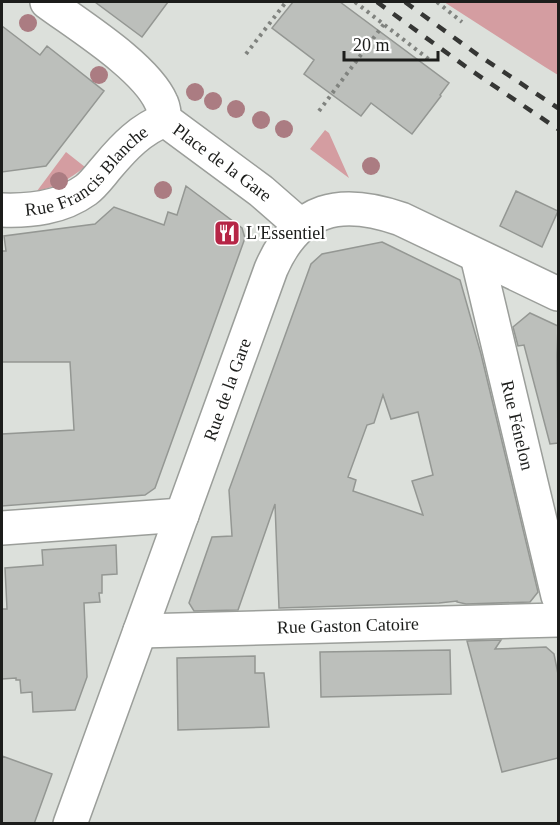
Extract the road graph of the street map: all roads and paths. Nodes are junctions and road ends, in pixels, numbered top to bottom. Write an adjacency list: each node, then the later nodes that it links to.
1 (47, 2): 9 (street, Place de la Gare)
2 (286, 2): 7 (path)
3 (355, 2): 6 (path)
4 (437, 2): 5 (path)
5 (462, 22)
6 (384, 24): 8 (path); 10 (path)
7 (246, 54)
8 (431, 61)
9 (160, 106): 11 (street, Rue Francis Blanche); 12 (street, Place de la Gare)
10 (319, 111)
11 (2, 210)
12 (300, 225): 13 (street, Rue de la Gare); 15 (street, Rue de la Gare)
13 (477, 256): 14 (street, Rue de la Gare); 17 (street, Rue Fénelon)
14 (558, 294)
15 (182, 516): 16 (street); 19 (street, Rue de la Gare)
16 (2, 528)
17 (558, 596)
18 (558, 620): 19 (street, Rue Gaston Catoire)
19 (140, 631): 20 (street, Rue de la Gare)
20 (70, 824)

